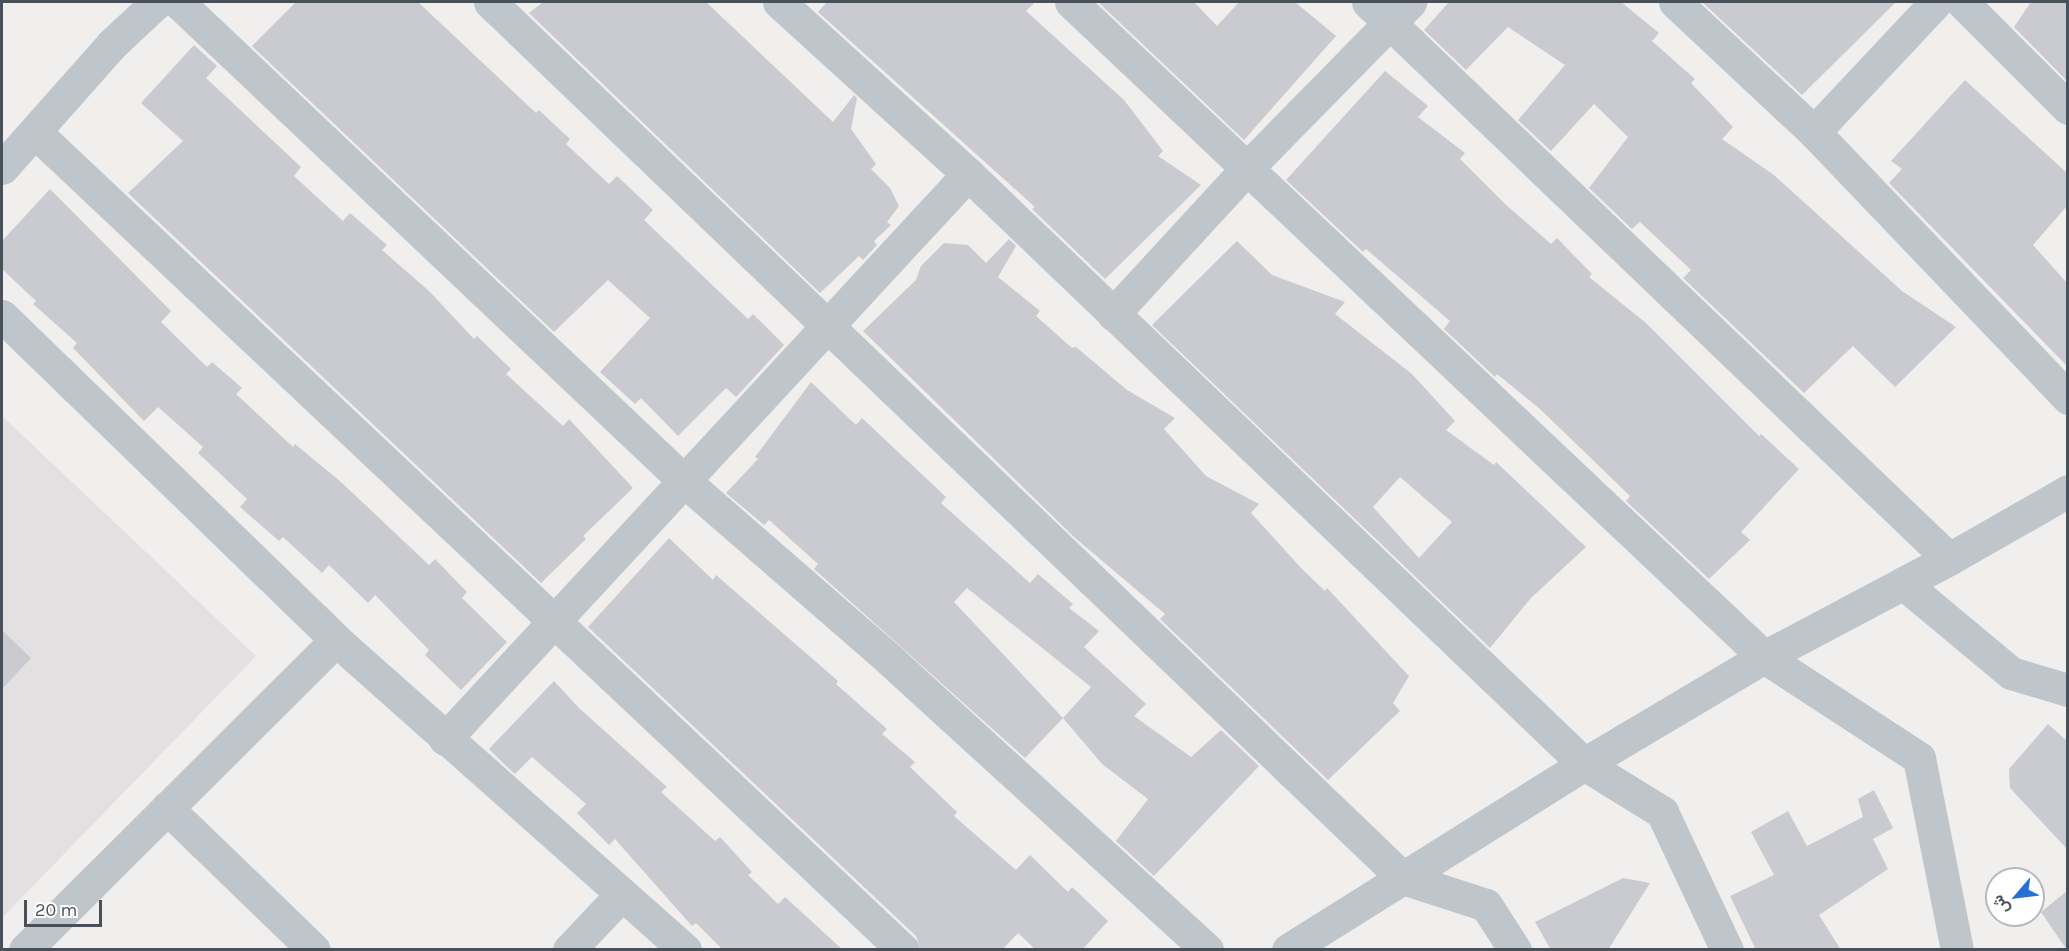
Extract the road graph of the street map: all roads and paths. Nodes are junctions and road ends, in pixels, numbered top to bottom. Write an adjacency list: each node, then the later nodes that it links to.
1 (157, 2): 11 (street)
2 (177, 2): 20 (street)
3 (490, 2): 18 (street)
4 (779, 2): 15 (street)
5 (1071, 2): 13 (street)
6 (1675, 2): 12 (street)
7 (1936, 2): 12 (street)
8 (1962, 2): 10 (street)
9 (1390, 9): 13 (street); 22 (street)
10 (2067, 108)
11 (35, 132): 14 (street); 24 (street)
12 (1814, 132): 19 (street)
13 (1249, 166): 16 (street); 26 (street)
14 (2, 168)
15 (968, 174): 16 (street); 18 (street)
16 (1113, 314): 29 (street)
17 (2, 316): 25 (street)
18 (826, 324): 20 (street); 31 (street)
19 (2067, 398)
20 (682, 479): 24 (street); 38 (street)
21 (2067, 490): 22 (street)
22 (1949, 559): 23 (street)
23 (1903, 583): 26 (street); 27 (street)
24 (555, 619): 28 (street); 37 (street)
25 (336, 640): 28 (street); 30 (street)
26 (1764, 657): 29 (street); 42 (street)
27 (2067, 690)
28 (445, 738): 32 (street)
29 (1584, 764): 31 (street); 41 (street)
30 (167, 808): 33 (street); 34 (street)
31 (1403, 878): 39 (street); 40 (street)
32 (622, 894): 35 (street); 36 (street)
33 (301, 945)
34 (25, 950)
35 (569, 950)
36 (685, 950)
37 (903, 950)
38 (1207, 950)
39 (1288, 950)
40 (1515, 950)
41 (1727, 950)
42 (1957, 950)

